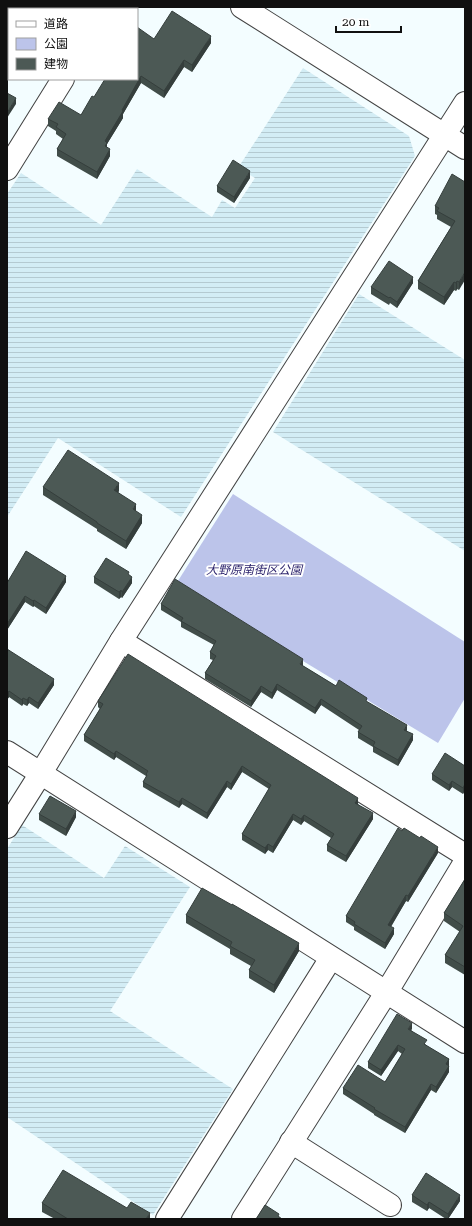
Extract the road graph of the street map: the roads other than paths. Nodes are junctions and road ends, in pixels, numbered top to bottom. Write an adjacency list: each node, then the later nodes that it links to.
1 (242, 7): 4 (street)
2 (63, 80): 6 (street)
3 (465, 103): 4 (street)
4 (444, 135): 5 (street); 7 (street)
5 (465, 148)
6 (7, 169)
7 (121, 641): 9 (street); 11 (street)
8 (7, 752): 9 (street)
9 (41, 773): 10 (street); 13 (street)
10 (7, 827)
11 (465, 855)
12 (465, 862): 14 (street)
13 (331, 958): 14 (street); 18 (street)
14 (386, 993): 15 (street); 16 (street)
15 (465, 1042)
16 (291, 1142): 17 (street); 19 (street)
17 (390, 1205)
18 (167, 1219)
19 (243, 1219)

